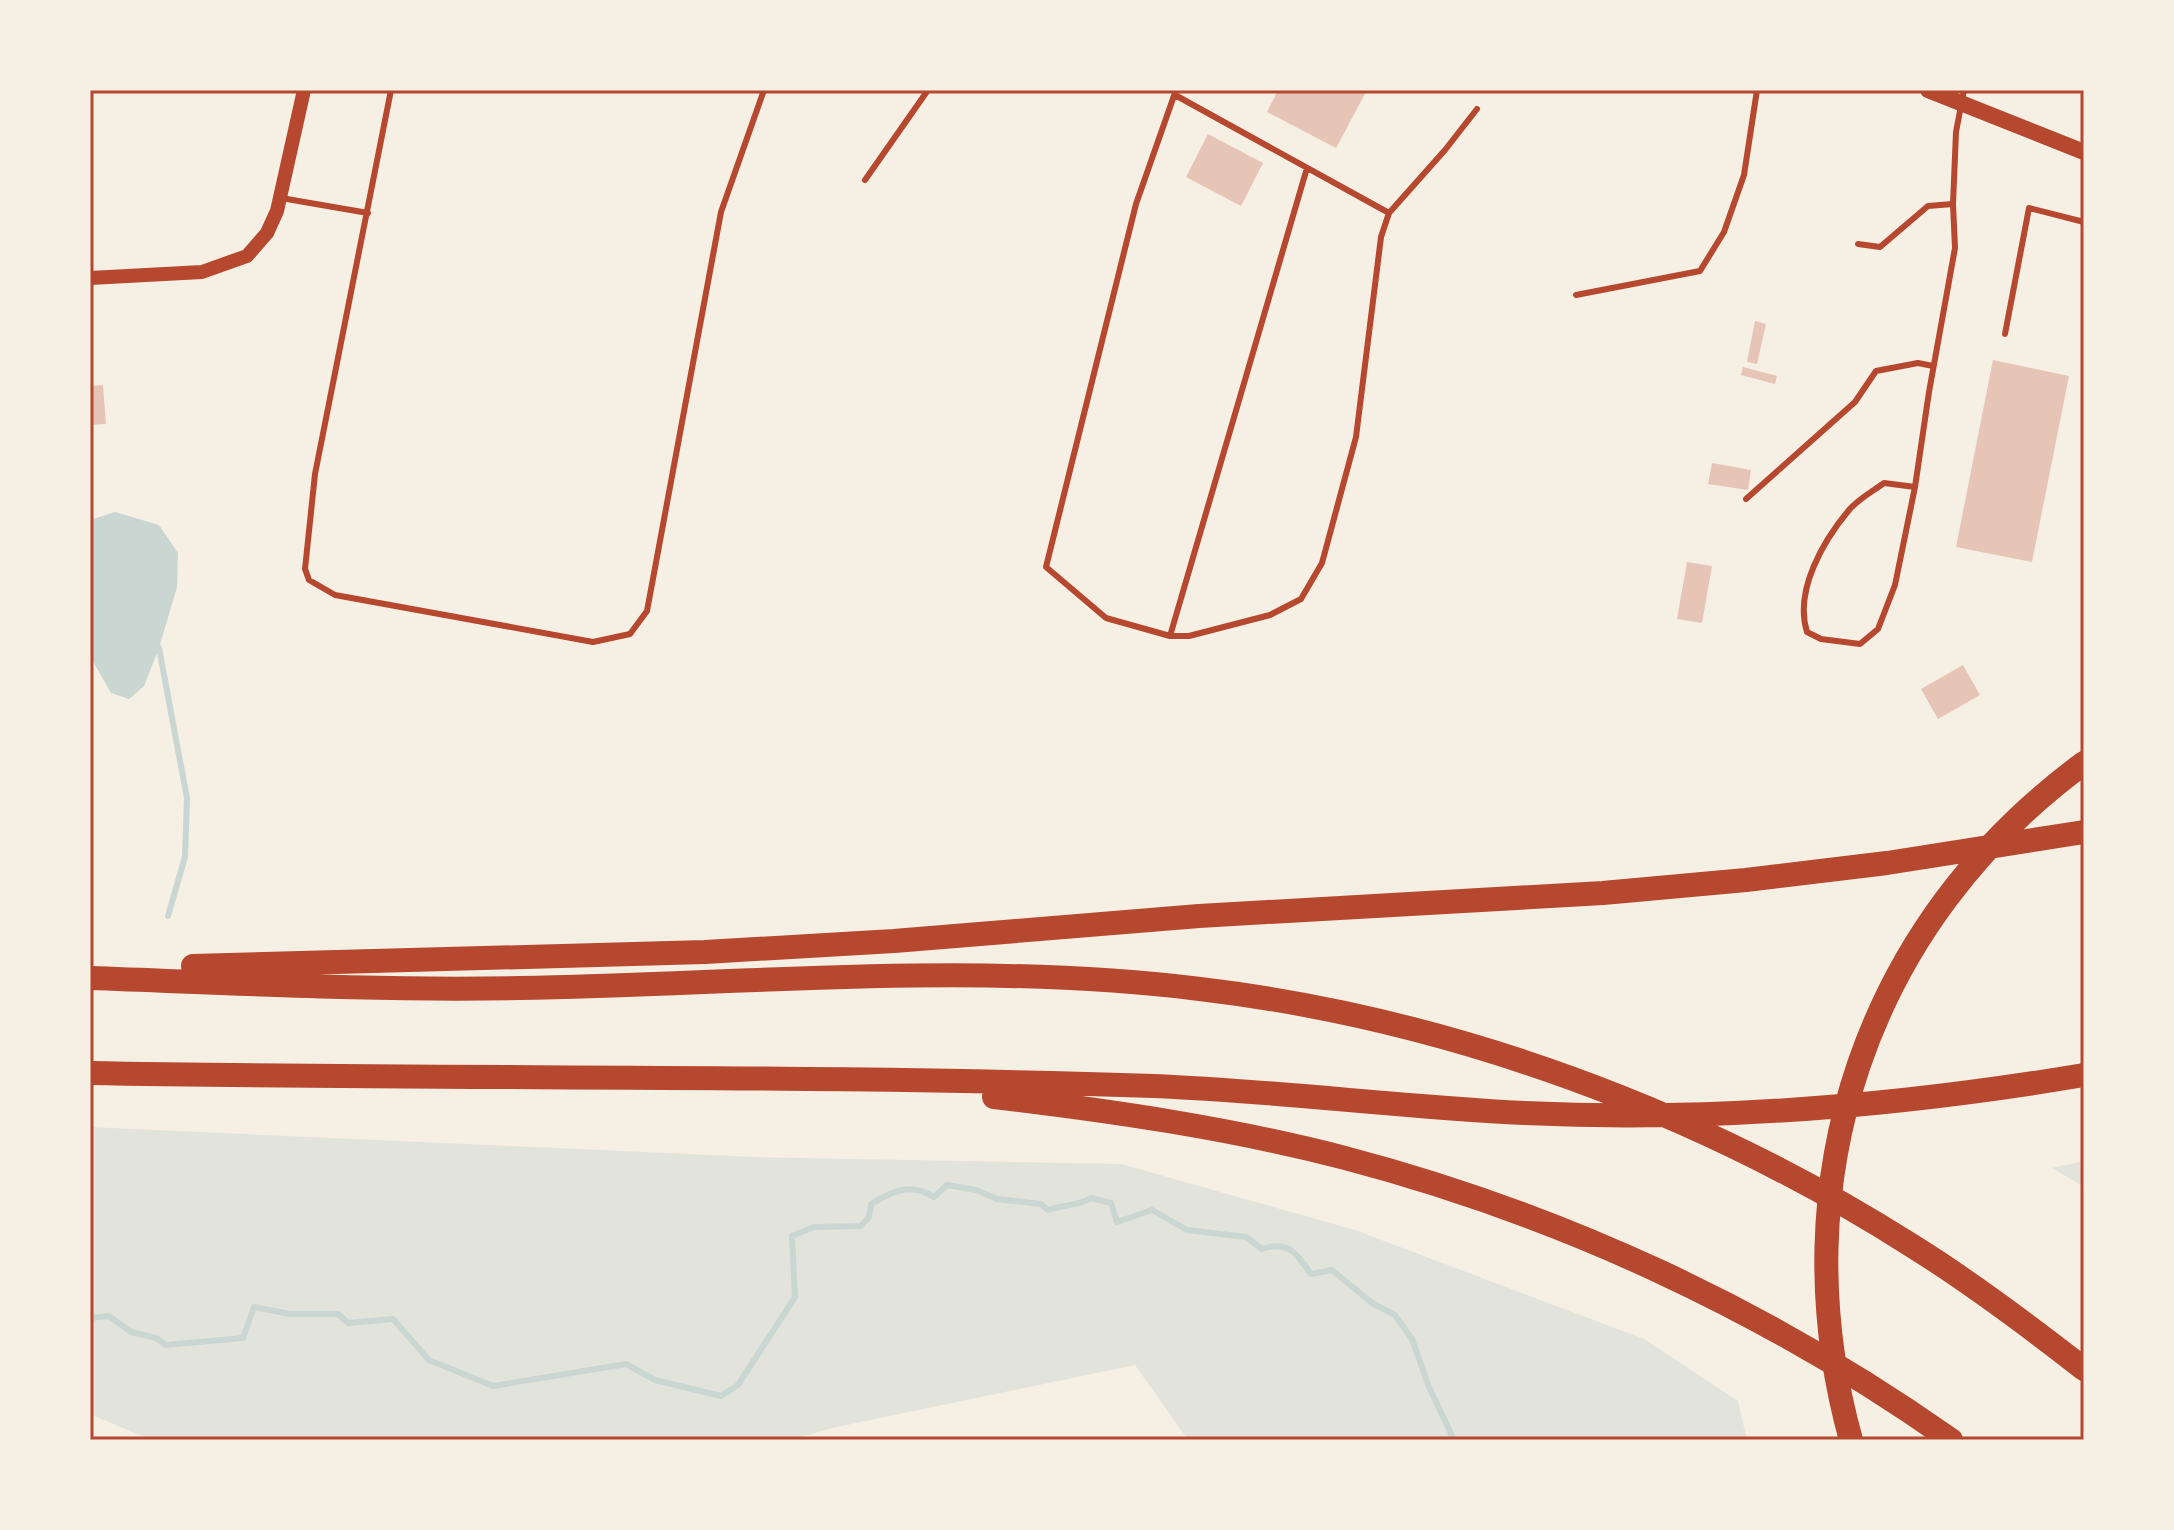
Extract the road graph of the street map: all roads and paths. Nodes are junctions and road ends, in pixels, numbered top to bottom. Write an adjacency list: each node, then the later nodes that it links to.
1 (304, 90): 13 (street)
2 (391, 90): 15 (lane)
3 (764, 90): 15 (lane)
4 (928, 90): 12 (lane)
5 (1757, 90): 20 (lane)
6 (1928, 90): 8 (main road)
7 (1175, 92): 11 (lane); 25 (lane)
8 (1962, 97): 10 (main road); 14 (lane)
9 (1477, 109): 16 (lane)
10 (2084, 152)
11 (1307, 168): 16 (lane); 25 (lane)
12 (865, 180)
13 (280, 197): 15 (lane); 19 (street)
14 (1953, 204): 18 (lane); 22 (lane)
15 (368, 213)
16 (1389, 213): 25 (lane)
17 (2084, 222): 21 (lane)
18 (1858, 244)
19 (90, 278)
20 (1576, 295)
21 (2005, 334)
22 (1933, 366): 23 (lane); 24 (lane)
23 (1915, 487): 23 (lane)
24 (1746, 499)
25 (1170, 636)
26 (2084, 763): 34 (highway)
27 (2084, 832): 28 (highway)
28 (90, 968)
29 (90, 978): 33 (highway)
30 (90, 1073): 32 (highway)
31 (2084, 1075): 32 (highway)
32 (864, 1081): 35 (highway)
33 (2084, 1369)
34 (1851, 1440)
35 (1951, 1440)

